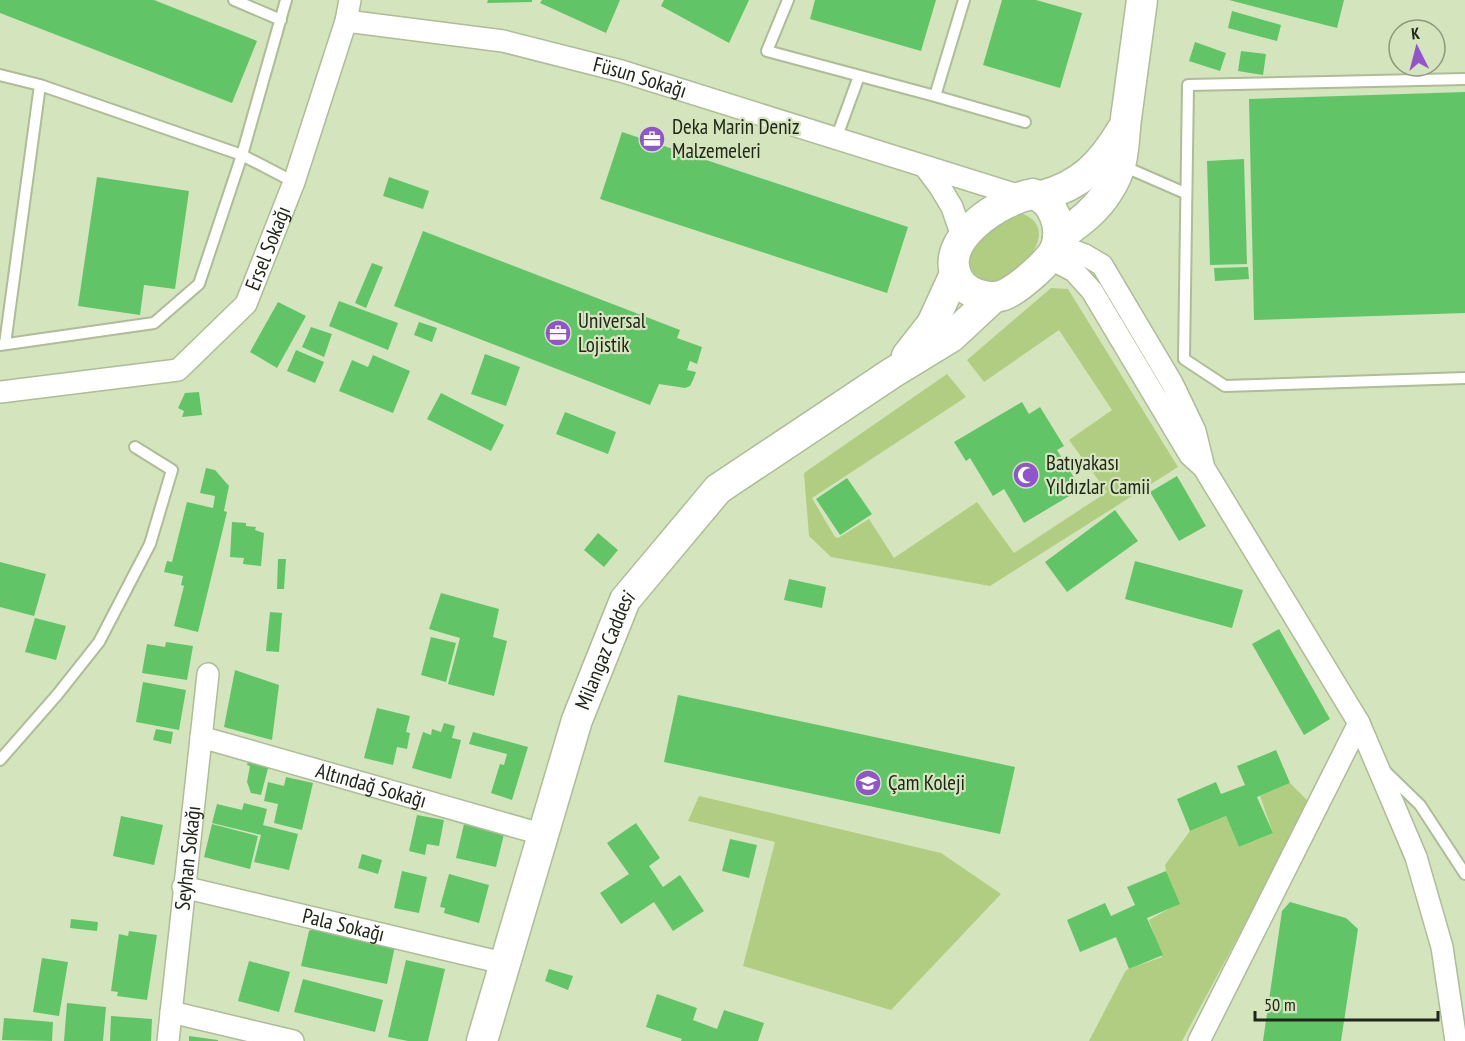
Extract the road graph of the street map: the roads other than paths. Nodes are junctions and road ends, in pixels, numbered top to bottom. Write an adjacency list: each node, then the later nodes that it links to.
1 (234, 0): 7 (lane)
2 (286, 0): 7 (lane)
3 (350, 0): 8 (street, Ersel Sokağı)
4 (788, 0): 10 (lane)
5 (964, 0): 13 (lane)
6 (1142, 0): 15 (street)
7 (281, 20): 17 (lane)
8 (346, 21): 16 (street, Füsun Sokağı); 20 (street, Ersel Sokağı)
9 (0, 75): 12 (lane)
10 (859, 76): 13 (lane); 16 (lane)
11 (1465, 79): 21 (lane)
12 (40, 85): 17 (lane); 27 (lane)
13 (935, 96): 14 (lane)
14 (1025, 122)
15 (1125, 125): 18 (street); 22 (street)
16 (836, 139): 19 (street, Füsun Sokağı)
17 (242, 155): 20 (lane); 27 (lane)
18 (1120, 165): 21 (lane); 24 (street)
19 (925, 167): 22 (street, Füsun Sokağı); 23 (street)
20 (294, 182): 30 (street, Ersel Sokağı)
21 (1185, 193): 29 (lane)
22 (1031, 196): 23 (street); 24 (street)
23 (963, 239): 25 (street)
24 (1054, 247): 26 (street); 33 (street)
25 (955, 273): 26 (street); 28 (street, Milangaz Caddesi)
26 (994, 297): 28 (street, Milangaz Caddesi)
27 (2, 345)
28 (892, 373): 37 (street, Milangaz Caddesi)
29 (1465, 378)
30 (0, 392)
31 (135, 447): 35 (lane)
32 (208, 674): 34 (street, Seyhan Sokağı)
33 (1359, 723): 36 (street); 45 (street)
34 (201, 737): 37 (street, Altındağ Sokağı); 39 (street, Seyhan Sokağı)
35 (0, 760)
36 (1375, 762): 38 (lane); 46 (street)
37 (541, 834): 40 (street, Milangaz Caddesi)
38 (1465, 874)
39 (183, 887): 40 (street, Pala Sokağı); 41 (street, Seyhan Sokağı)
40 (503, 963): 44 (street, Milangaz Caddesi)
41 (171, 1012): 42 (street, Seyhan Sokağı); 43 (street)
42 (168, 1041)
43 (293, 1041)
44 (482, 1041)
45 (1199, 1041)
46 (1456, 1041)

